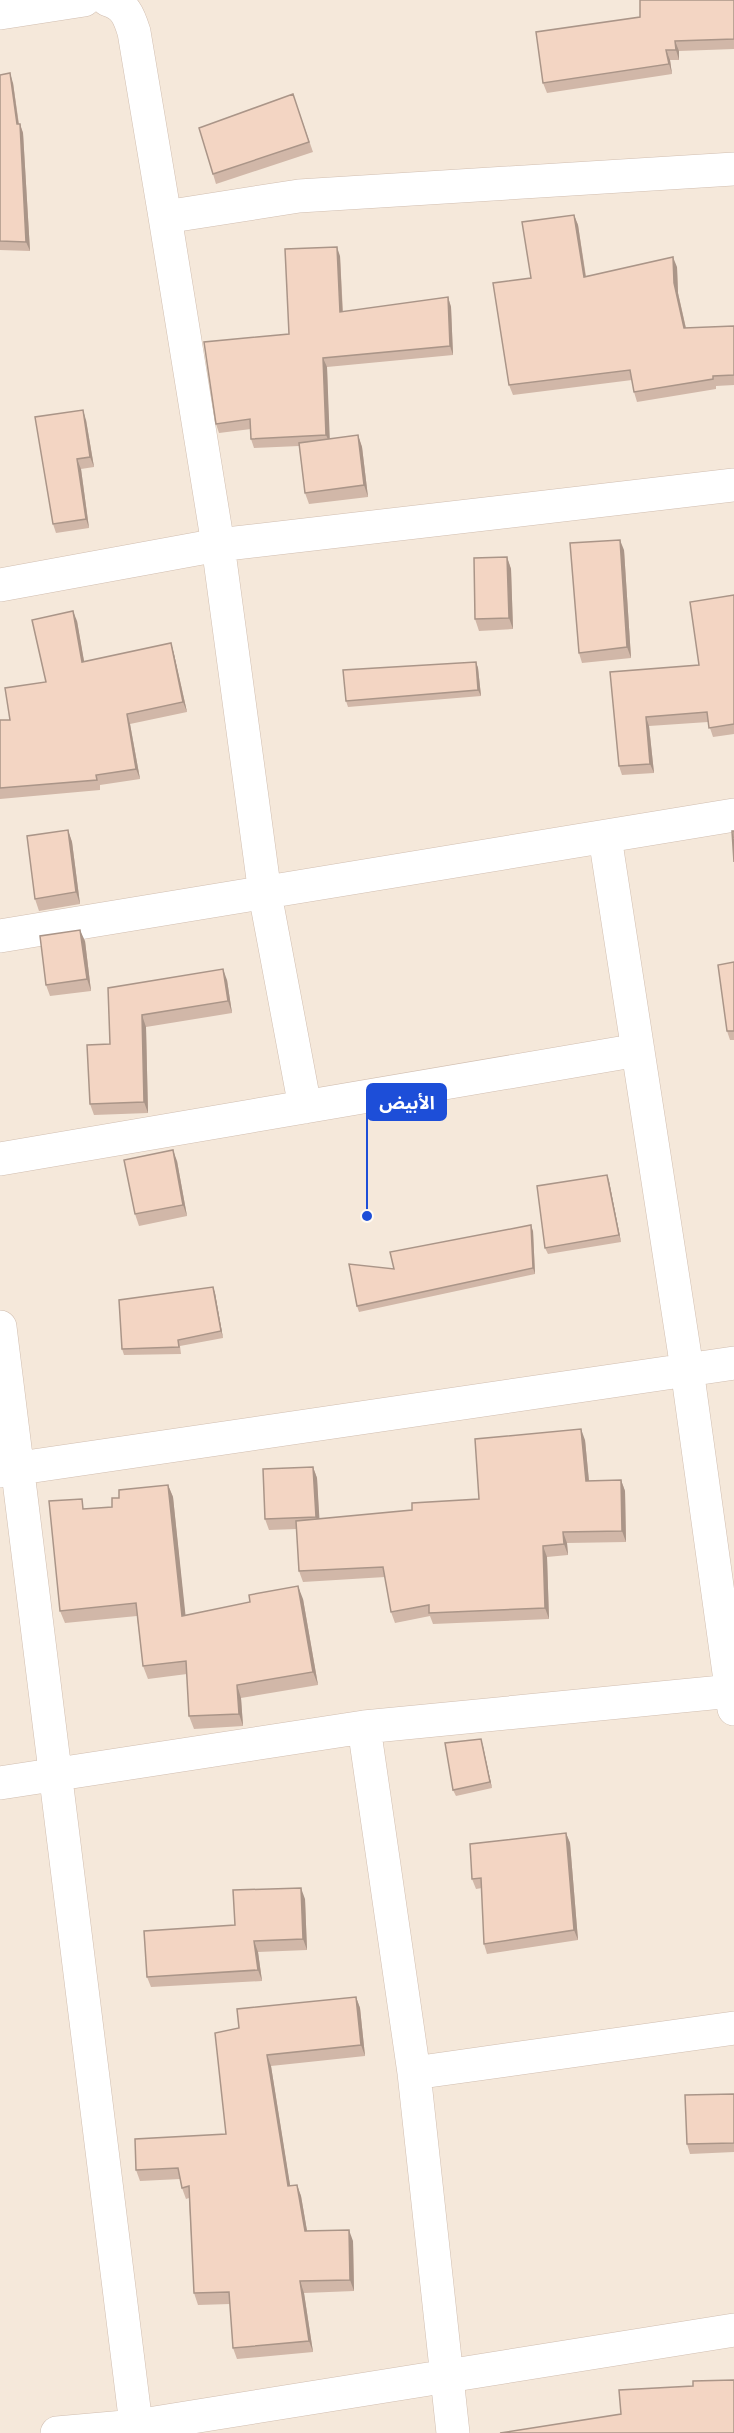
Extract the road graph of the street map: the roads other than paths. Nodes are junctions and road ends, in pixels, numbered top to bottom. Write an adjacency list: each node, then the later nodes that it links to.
1 (84, 0): 3 (street)
2 (108, 0): 5 (street)
3 (0, 13)
4 (734, 169): 5 (street)
5 (165, 217): 7 (street)
6 (734, 486): 7 (street)
7 (218, 545): 8 (street); 11 (street)
8 (0, 585)
9 (734, 815): 10 (street)
10 (605, 837): 11 (street); 13 (street)
11 (265, 894): 12 (street); 14 (street)
12 (0, 936)
13 (638, 1050): 14 (street); 18 (street)
14 (305, 1107): 15 (street)
15 (0, 1159)
16 (0, 1327): 19 (street)
17 (734, 1363): 18 (street)
18 (687, 1369): 19 (street); 20 (street)
19 (10, 1469): 22 (street)
20 (733, 1700): 21 (street)
21 (364, 1727): 22 (street); 25 (street)
22 (56, 1775): 23 (street); 28 (street)
23 (0, 1783)
24 (734, 2028): 25 (street)
25 (414, 2073): 27 (street)
26 (734, 2330): 27 (street)
27 (445, 2376): 28 (street); 30 (street)
28 (137, 2430): 29 (street)
29 (57, 2433)
30 (453, 2433)

